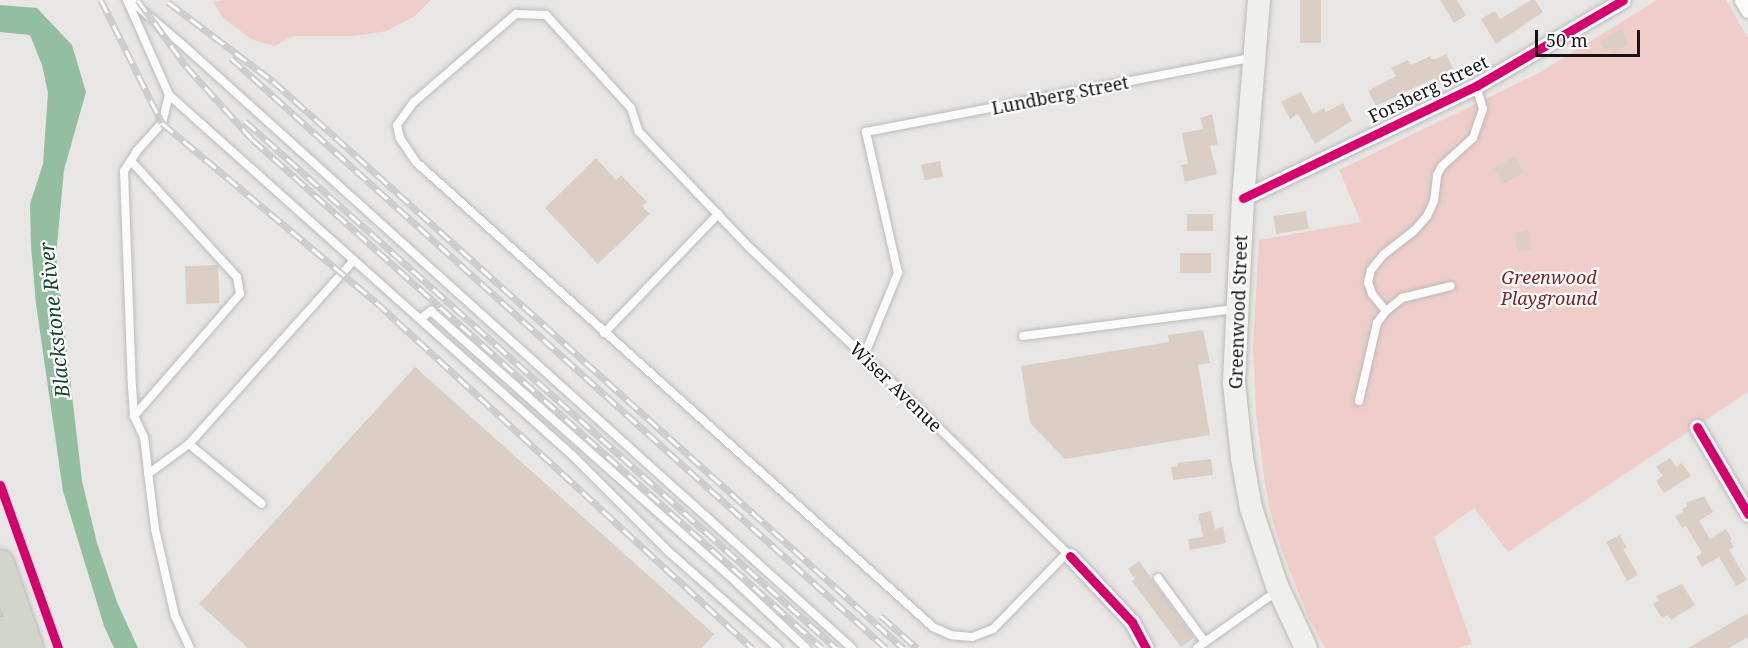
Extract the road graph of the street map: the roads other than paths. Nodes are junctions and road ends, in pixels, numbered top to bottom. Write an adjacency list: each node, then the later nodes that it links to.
1 (128, 0): 8 (lane); 39 (lane)
2 (1259, 0): 6 (main road, Greenwood Street)
3 (1623, 0): 7 (street, Forsberg Street)
4 (1742, 0): 5 (street)
5 (1748, 10)
6 (1253, 58): 10 (main road, Greenwood Street); 19 (lane, Lundberg Street)
7 (1476, 86): 10 (street, Forsberg Street); 15 (lane)
8 (169, 95): 9 (lane); 12 (lane)
9 (131, 161): 21 (lane); 21 (lane)
10 (1243, 198): 14 (main road, Greenwood Street)
11 (718, 214): 17 (lane); 17 (lane, Wiser Avenue); 19 (lane, Wiser Avenue)
12 (354, 260): 16 (lane); 23 (lane)
13 (1451, 286): 15 (lane)
14 (1236, 309): 18 (lane); 30 (main road, Greenwood Street)
15 (1386, 311): 20 (lane)
16 (420, 319): 37 (lane); 38 (lane)
17 (604, 333): 27 (lane)
18 (1023, 336)
19 (864, 356): 27 (lane, Wiser Avenue)
20 (1359, 401)
21 (134, 416): 24 (lane)
22 (1697, 427): 26 (street)
23 (189, 444): 24 (lane); 25 (lane)
24 (148, 474): 36 (lane)
25 (262, 504)
26 (1748, 514)
27 (1068, 555): 40 (street, Wiser Avenue)
28 (4, 573): 34 (highway); 35 (highway)
29 (1158, 578): 32 (lane)
30 (1278, 590): 32 (lane); 42 (main road, Greenwood Street)
31 (0, 631): 33 (highway)
32 (1205, 642): 41 (lane)
33 (6, 648)
34 (29, 648)
35 (36, 648)
36 (190, 648)
37 (778, 648)
38 (806, 648)
39 (852, 648)
40 (1146, 648)
41 (1197, 648)
42 (1306, 648)

